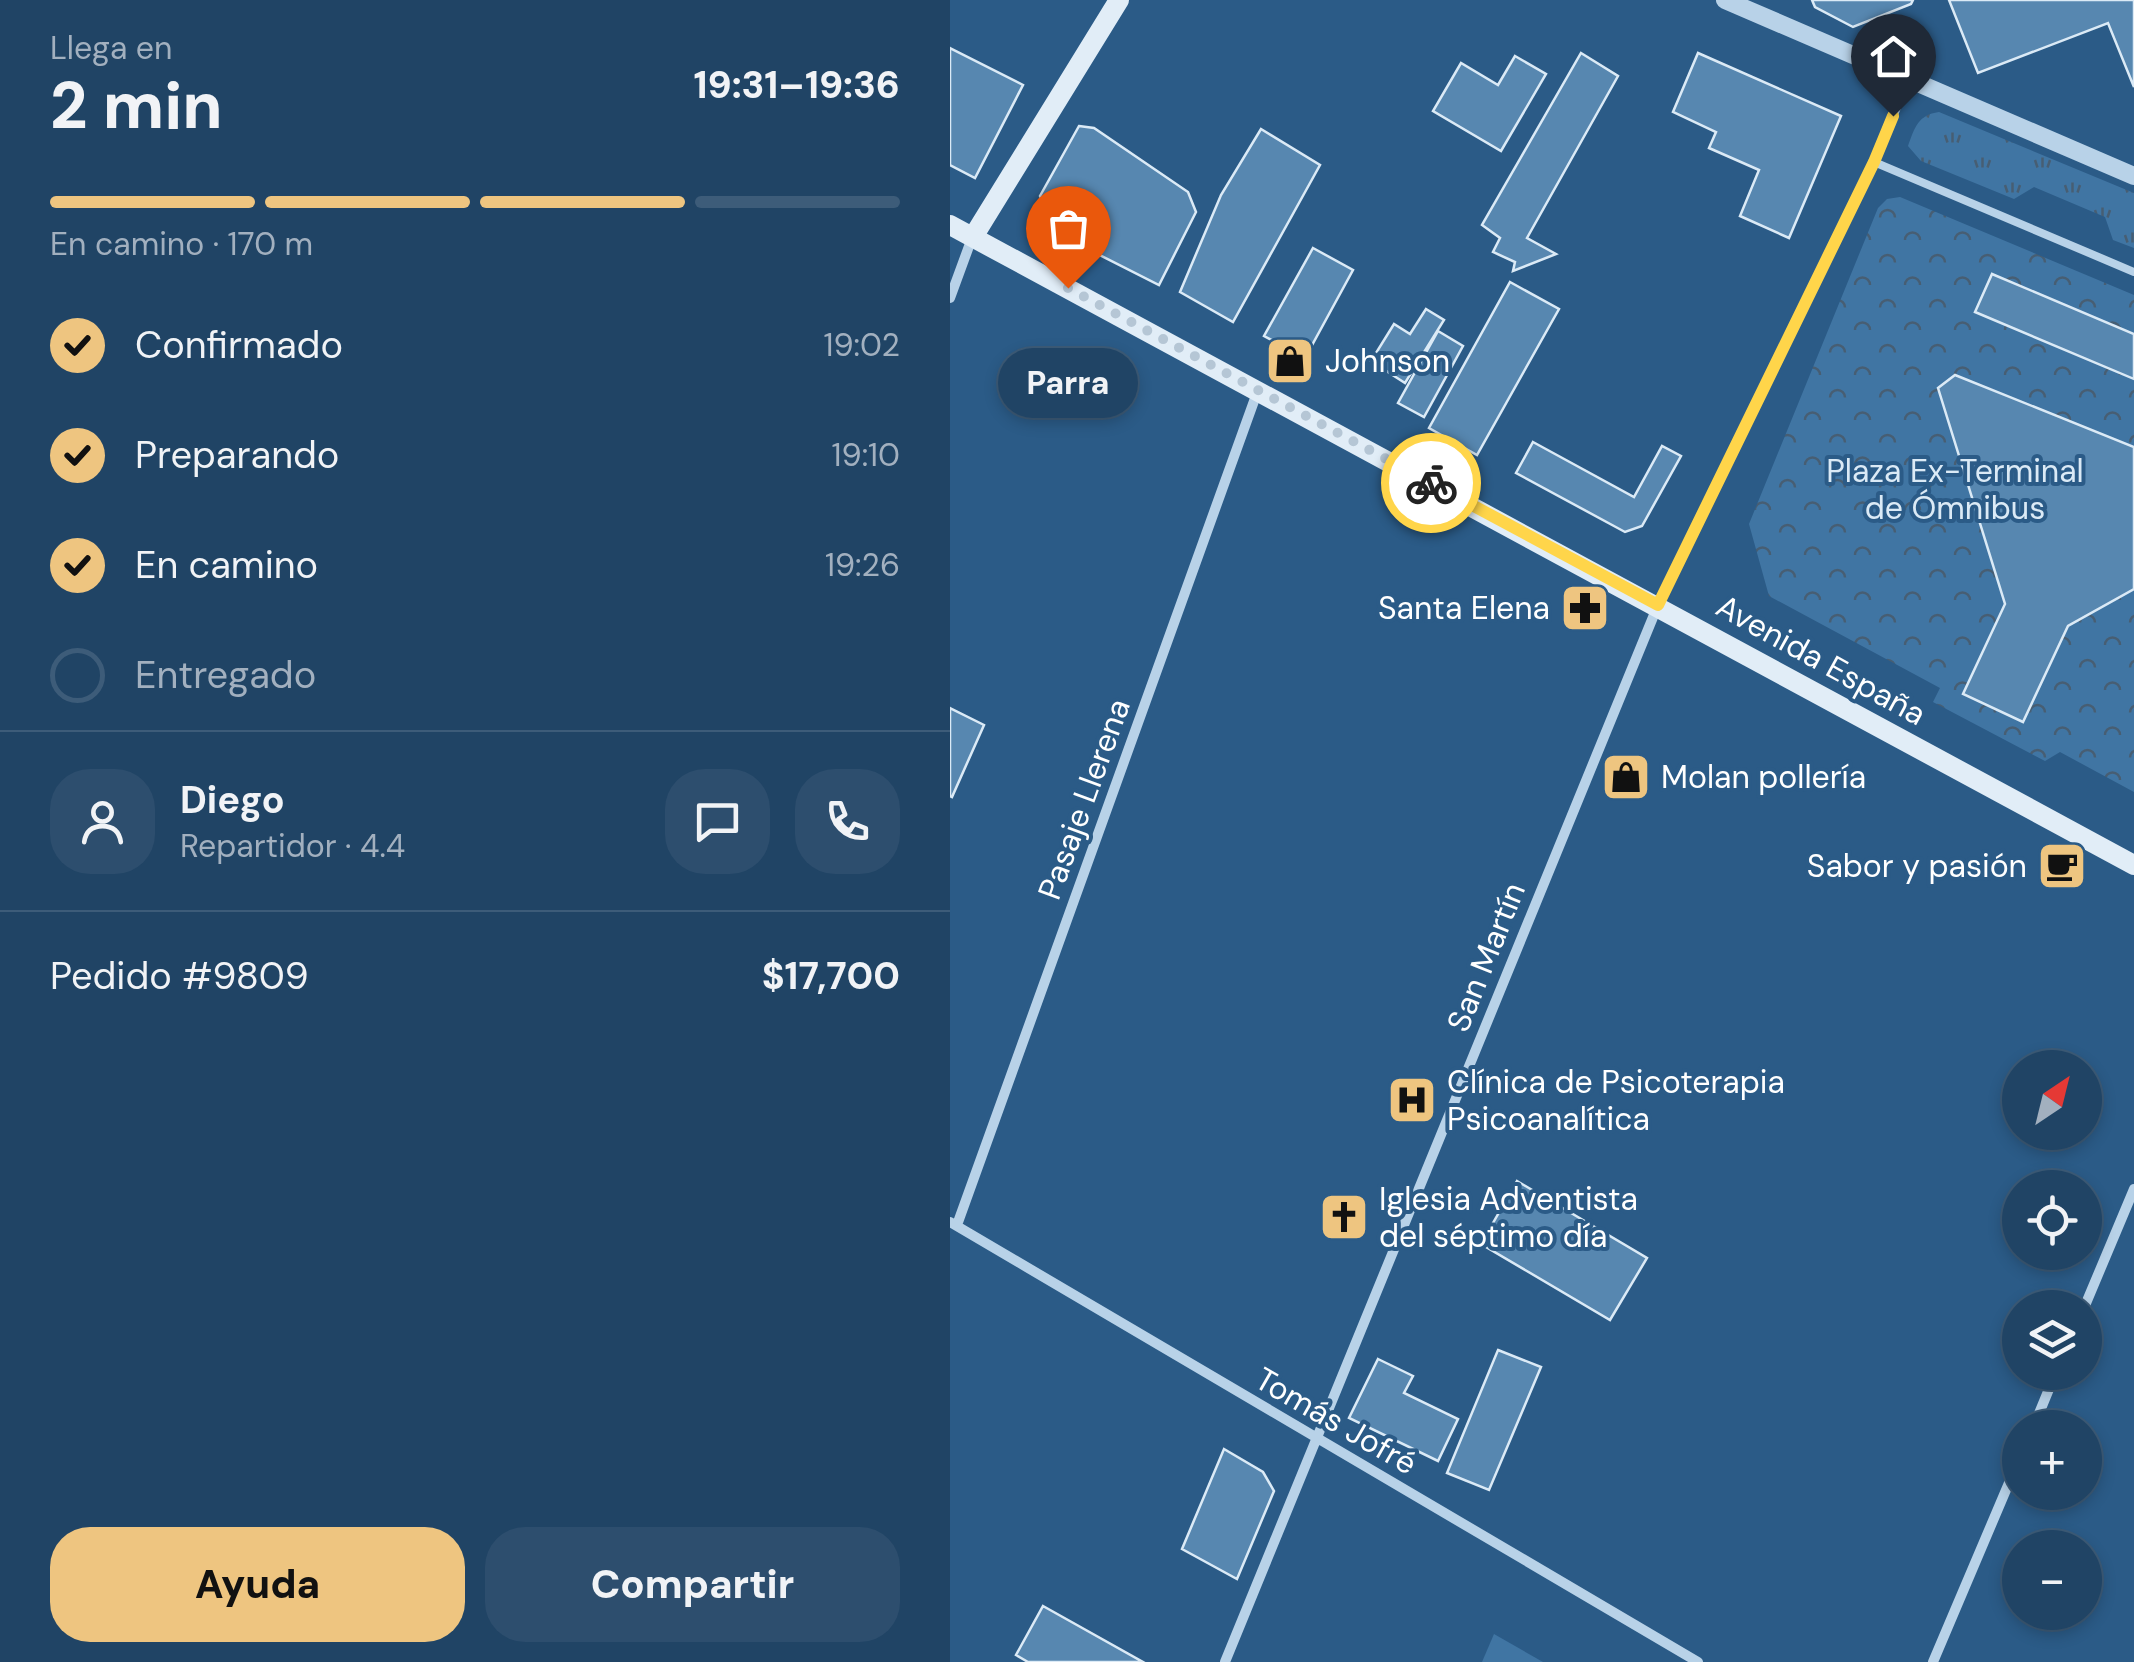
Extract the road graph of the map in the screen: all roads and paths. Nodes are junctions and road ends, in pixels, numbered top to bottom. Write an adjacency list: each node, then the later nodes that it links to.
1 (1118, 0): 7 (main road)
2 (1724, 0): 3 (street)
3 (1907, 80): 4 (street, San Martín); 5 (street)
4 (1874, 162): 8 (lane); 11 (street, San Martín)
5 (2134, 176)
6 (950, 225): 7 (main road, Avenida España)
7 (973, 237): 9 (street); 10 (main road, Avenida España)
8 (2134, 272)
9 (950, 298)
10 (1258, 390): 11 (main road, Avenida España); 14 (street, Pasaje Llerena)
11 (1658, 605): 12 (main road, Avenida España); 16 (street, San Martín)
12 (2134, 865)
13 (2134, 1188): 15 (street)
14 (953, 1224): 16 (street, Tomás Jofré)
15 (2092, 1290)
16 (1315, 1438): 18 (street, San Martín); 19 (street, Tomás Jofré)
17 (2002, 1500): 20 (street)
18 (1225, 1662)
19 (1698, 1662)
20 (1933, 1662)

